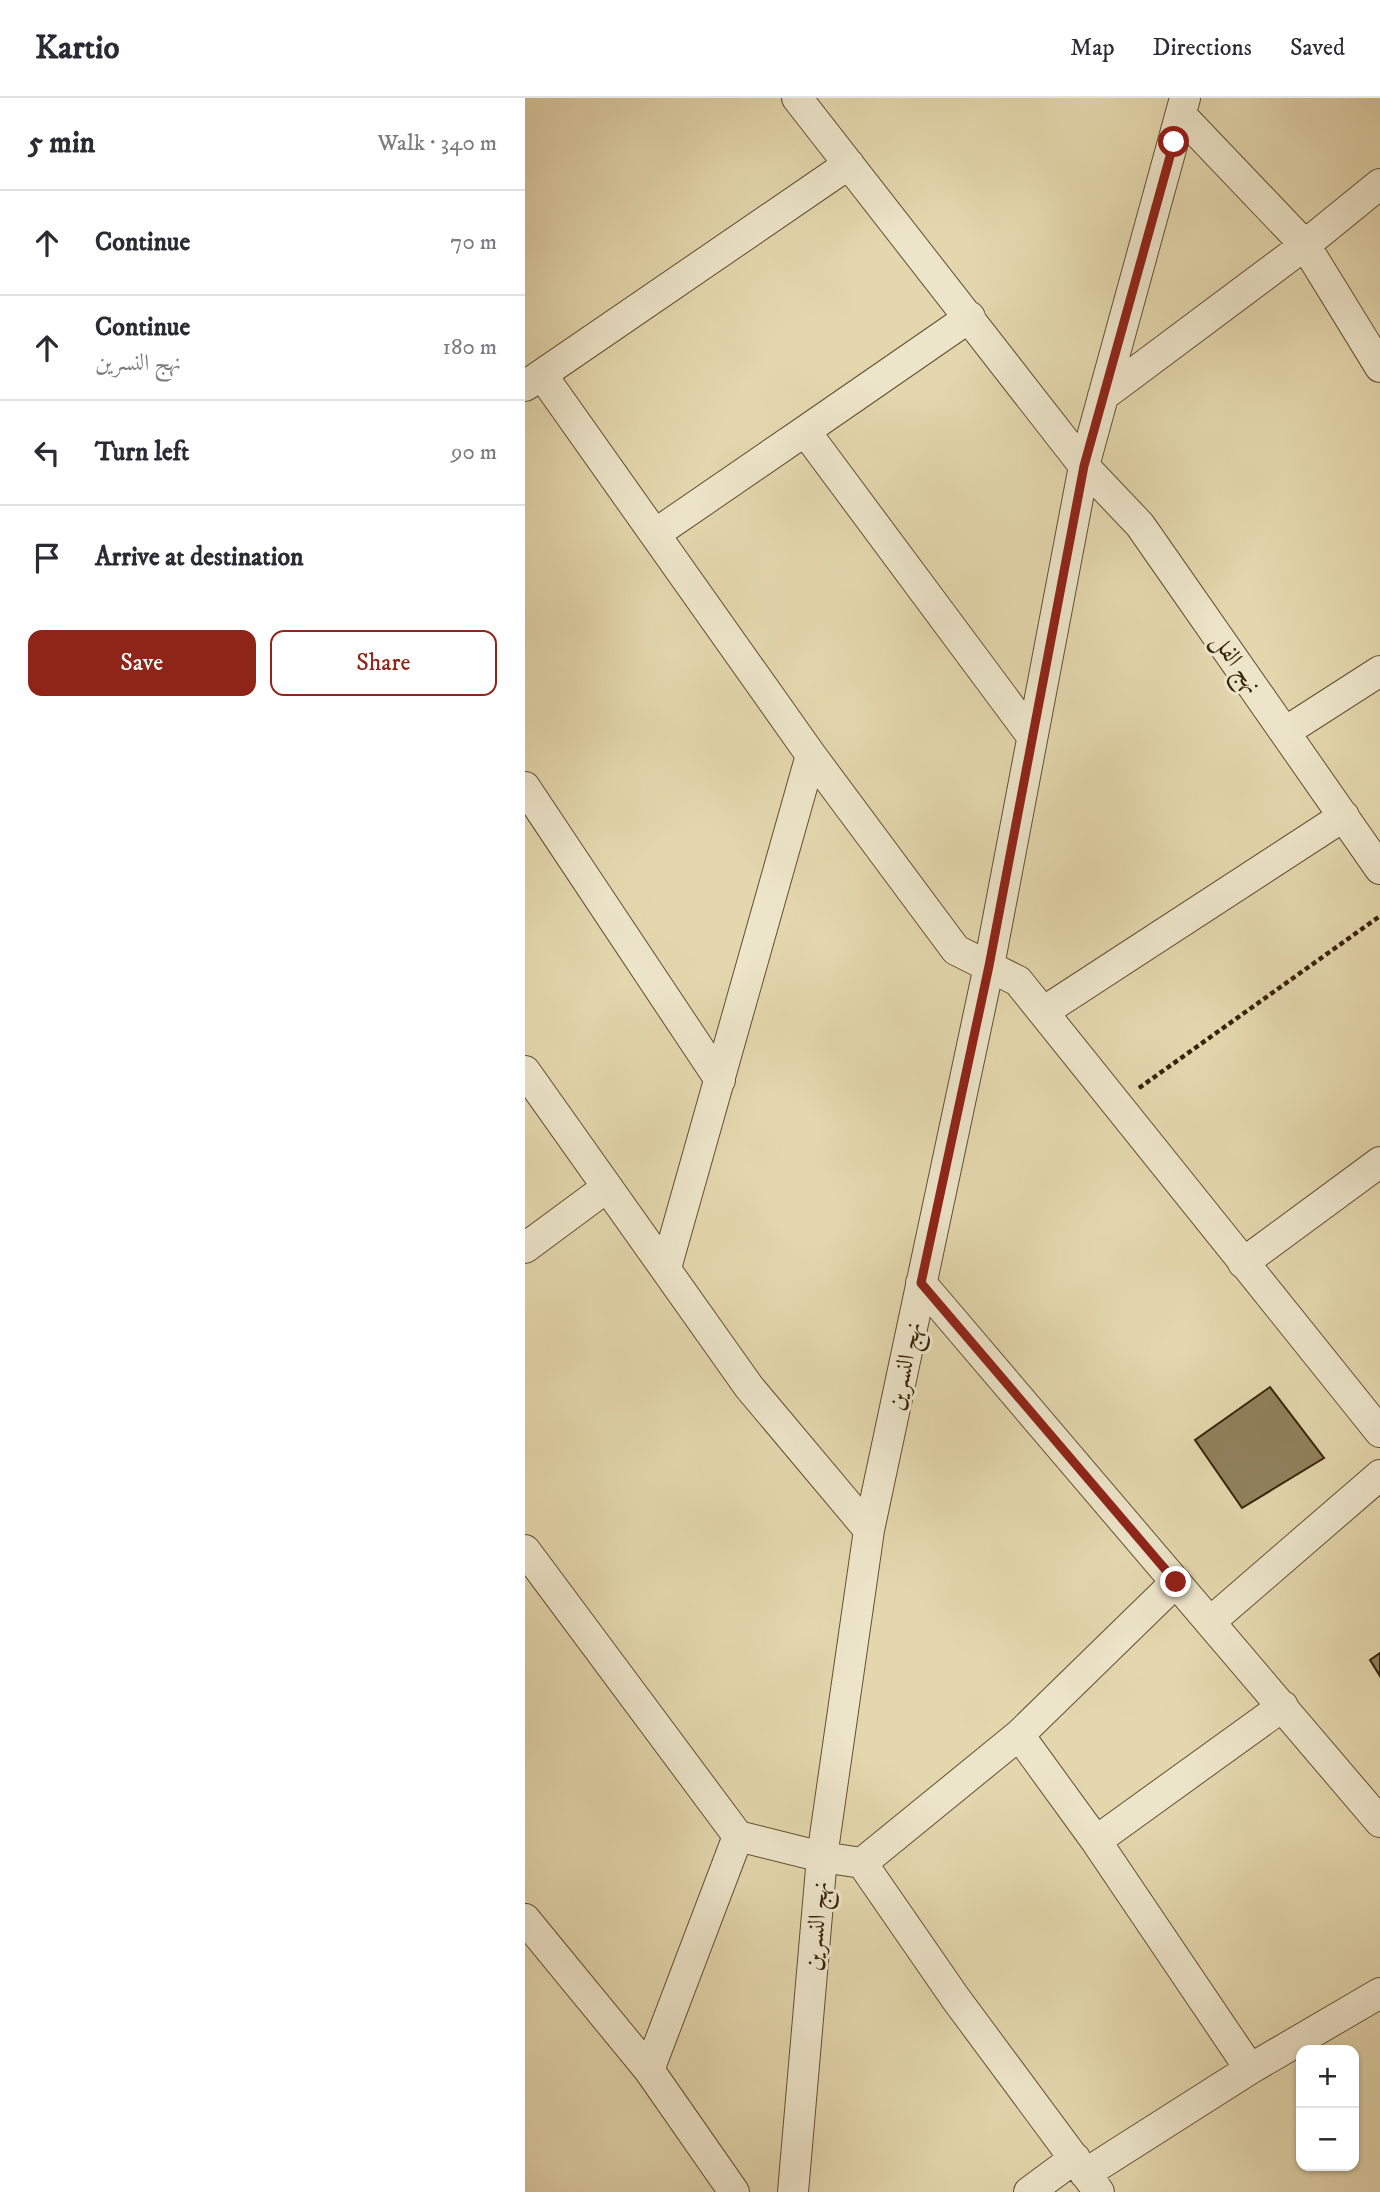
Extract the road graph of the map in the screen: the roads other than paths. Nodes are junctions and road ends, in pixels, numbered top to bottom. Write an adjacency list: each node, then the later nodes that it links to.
1 (797, 98): 3 (street, نهج الفل)
2 (1183, 107): 5 (street); 9 (street, نهج النسرين)
3 (849, 164): 6 (street, نهج الفل); 8 (street)
4 (1380, 184): 5 (street)
5 (1305, 245): 7 (street); 9 (street)
6 (970, 317): 10 (street); 11 (street, نهج الفل)
7 (1380, 367)
8 (534, 381): 12 (street)
9 (1103, 396): 11 (street, نهج النسرين)
10 (805, 430): 12 (street); 15 (street)
11 (1084, 466): 14 (street, نهج الفل); 15 (street, نهج النسرين)
12 (655, 534): 16 (street)
13 (1380, 671): 14 (street)
14 (1285, 732): 18 (street, نهج الفل)
15 (1031, 735): 20 (street, نهج النسرين)
16 (811, 755): 20 (street); 23 (street)
17 (525, 787): 23 (street)
18 (1344, 816): 19 (street, نهج الفل); 21 (street)
19 (1375, 851)
20 (989, 966): 21 (street); 29 (street, نهج النسرين)
21 (1043, 1012): 27 (street)
22 (525, 1071): 25 (street)
23 (719, 1080): 28 (street)
24 (1380, 1162): 27 (street)
25 (606, 1188): 26 (street); 28 (street)
26 (525, 1248)
27 (1243, 1263): 30 (street)
28 (666, 1268): 32 (street)
29 (921, 1283): 32 (street, نهج النسرين); 34 (street)
30 (1380, 1432)
31 (1380, 1475): 35 (street)
32 (869, 1530): 41 (street, نهج النسرين)
33 (525, 1550): 39 (street)
34 (1176, 1582): 35 (street); 37 (street)
35 (1210, 1622): 36 (street)
36 (1283, 1706): 38 (street); 40 (street)
37 (1019, 1734): 40 (street); 42 (street)
38 (1380, 1822)
39 (738, 1836): 41 (street); 46 (street)
40 (1096, 1841): 45 (street)
41 (822, 1857): 42 (street); 49 (street, نهج النسرين)
42 (862, 1863): 47 (street)
43 (525, 1919): 46 (street)
44 (1380, 1993): 45 (street)
45 (1250, 2069): 47 (street)
46 (649, 2070): 48 (street)
47 (1086, 2175): 50 (street)
48 (734, 2192)
49 (793, 2192)
50 (1029, 2192)

